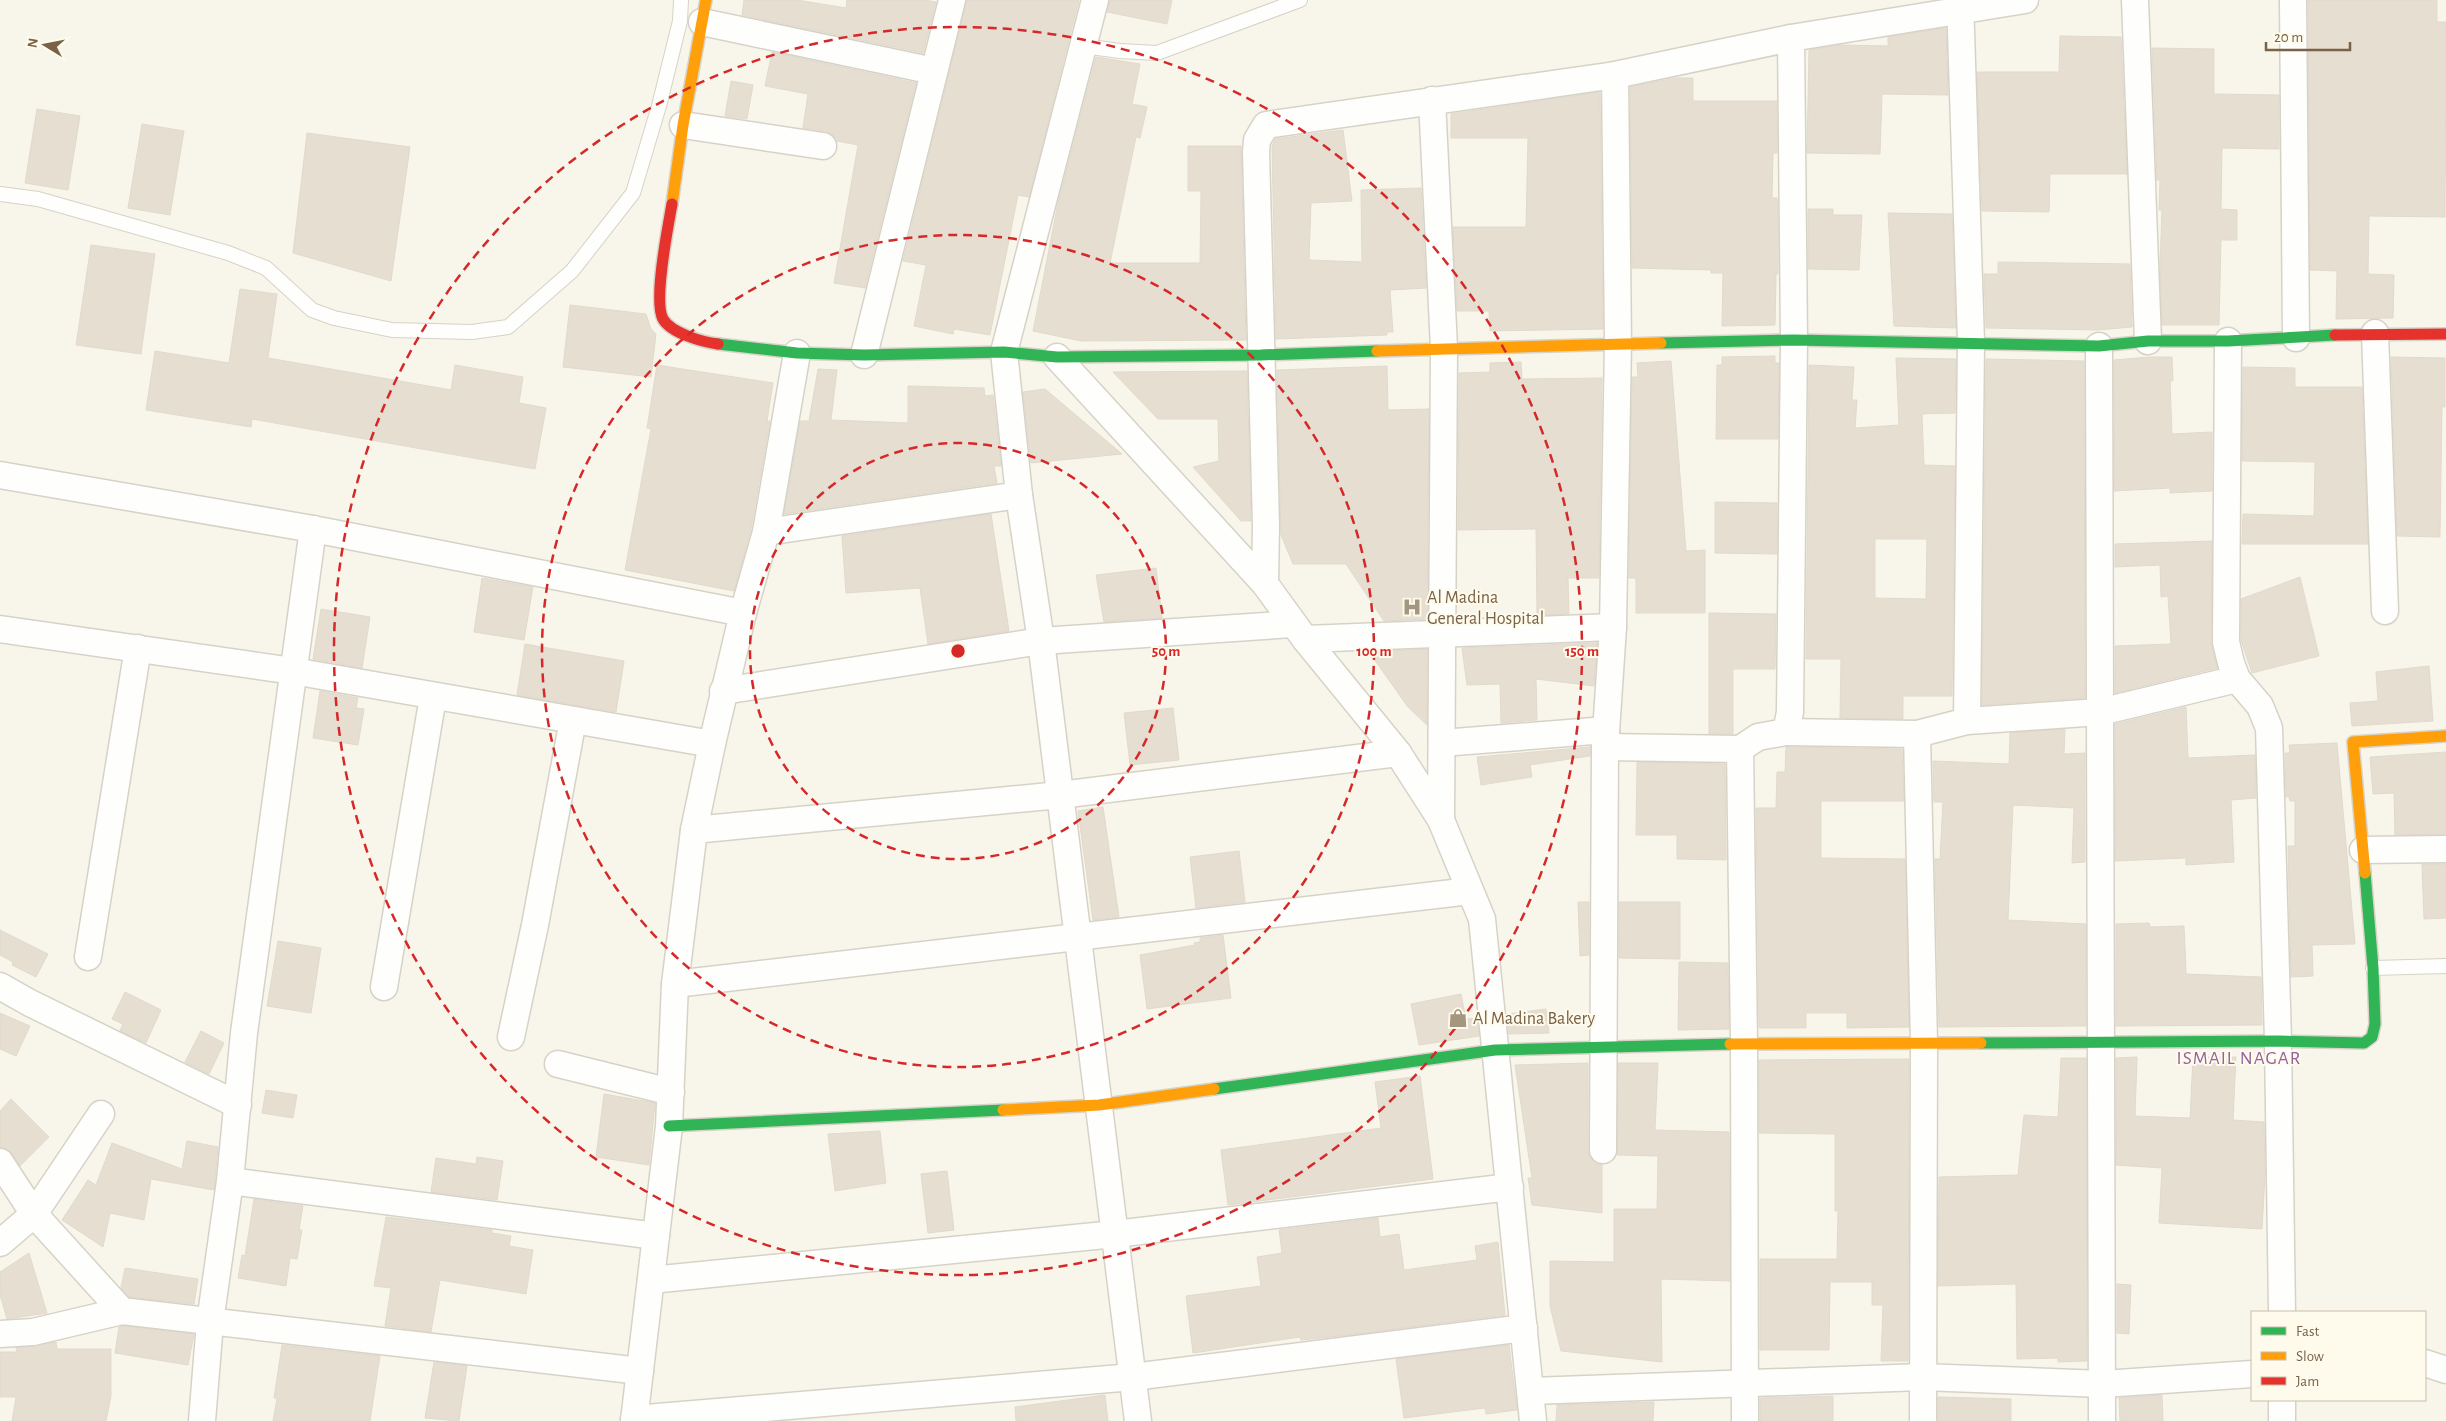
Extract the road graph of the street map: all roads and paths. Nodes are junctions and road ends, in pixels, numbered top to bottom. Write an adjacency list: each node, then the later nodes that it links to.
1 (682, 0): 17 (lane)
2 (952, 0): 12 (street)
3 (1095, 0): 11 (street)
4 (1300, 0): 11 (lane)
5 (2025, 0): 8 (street)
6 (2135, 0): 22 (street)
7 (2293, 0): 20 (street)
8 (1961, 6): 10 (street); 24 (street)
9 (704, 11): 12 (street); 15 (street)
10 (1791, 38): 13 (street); 21 (street)
11 (1083, 46): 28 (street)
12 (934, 70): 30 (street)
13 (1615, 75): 14 (street); 25 (street)
14 (1432, 100): 27 (street); 31 (street)
15 (683, 124): 16 (street); 29 (street)
16 (823, 146)
17 (0, 194)
18 (2375, 333): 19 (street); 20 (street); 38 (street)
19 (2446, 334)
20 (2296, 338): 23 (street)
21 (1794, 340): 24 (street); 25 (street); 53 (street)
22 (2148, 341): 23 (street); 26 (street)
23 (2228, 341): 47 (street)
24 (1972, 342): 26 (street); 52 (street)
25 (1618, 343): 27 (street); 40 (street)
26 (2099, 346): 50 (street)
27 (1444, 348): 31 (street); 43 (street)
28 (1004, 352): 30 (street); 32 (street); 34 (street)
29 (797, 353): 30 (street); 36 (street)
30 (864, 355)
31 (1261, 355): 32 (street); 37 (street)
32 (1057, 357): 37 (street)
33 (0, 475): 35 (street)
34 (1019, 495): 36 (street); 44 (street)
35 (312, 529): 39 (street); 46 (street)
36 (766, 532): 39 (street)
37 (1265, 584): 42 (street)
38 (2386, 611)
39 (743, 613): 48 (street)
40 (1613, 627): 43 (street); 56 (street)
41 (0, 629): 45 (street)
42 (1299, 631): 43 (street); 44 (street); 60 (street)
43 (1443, 632): 57 (street)
44 (1040, 642): 48 (street); 61 (street)
45 (138, 648): 46 (street); 68 (street)
46 (293, 671): 49 (street); 83 (street)
47 (2237, 679): 50 (street); 75 (street)
48 (723, 690): 58 (street)
49 (434, 697): 51 (street); 73 (street)
50 (2100, 712): 52 (street); 77 (street)
51 (573, 720): 58 (street); 74 (street)
52 (1967, 721): 54 (street)
53 (1786, 732): 54 (street); 59 (street)
54 (1917, 734): 76 (street)
55 (2446, 736): 65 (street)
56 (1605, 739): 57 (street); 59 (street); 79 (street)
57 (1442, 743): 62 (street)
58 (712, 744): 63 (street)
59 (1740, 749): 78 (street)
60 (1398, 753): 61 (street); 62 (street)
61 (1060, 795): 63 (street); 67 (street)
62 (1441, 820): 66 (street)
63 (694, 830): 71 (street)
64 (2446, 849): 65 (street)
65 (2363, 850): 70 (street)
66 (1470, 891): 67 (street); 80 (street)
67 (1078, 939): 71 (street); 84 (street)
68 (88, 957)
69 (2446, 966): 70 (lane)
70 (2373, 968): 75 (street)
71 (675, 984): 82 (street)
72 (0, 986): 83 (street)
73 (384, 987)
74 (512, 1037)
75 (2278, 1041): 77 (street); 97 (street)
76 (1924, 1043): 77 (street); 78 (street); 105 (street)
77 (2102, 1043): 108 (street)
78 (1744, 1044): 79 (street); 107 (street)
79 (1603, 1048): 80 (street); 87 (street)
80 (1495, 1050): 84 (street); 90 (street)
81 (558, 1064): 82 (street)
82 (671, 1092): 86 (street)
83 (238, 1105): 89 (street)
84 (1099, 1105): 86 (street); 92 (street)
85 (101, 1114): 91 (street)
86 (670, 1126): 93 (street)
87 (1603, 1150)
88 (0, 1162): 91 (street)
89 (230, 1181): 93 (street); 98 (street)
90 (1510, 1187): 92 (street); 99 (street)
91 (34, 1214): 94 (street); 96 (street)
92 (1115, 1234): 95 (street); 106 (street)
93 (656, 1236): 95 (street)
94 (0, 1243)
95 (651, 1280): 103 (street)
96 (122, 1311): 98 (street); 100 (street)
97 (2282, 1311)
98 (210, 1322): 103 (street); 112 (street)
99 (1524, 1328): 106 (street); 109 (street)
100 (0, 1334)
101 (2426, 1363): 102 (street)
102 (2446, 1370)
103 (640, 1371): 111 (street)
104 (2251, 1374): 108 (street)
105 (1922, 1376): 107 (street); 108 (street); 116 (street)
106 (1133, 1377): 111 (street); 113 (street)
107 (1746, 1381): 109 (street); 115 (street)
108 (2103, 1384): 117 (street)
109 (1530, 1390): 114 (street)
110 (2282, 1401): 118 (street)
111 (634, 1420)
112 (202, 1421)
113 (1138, 1421)
114 (1533, 1421)
115 (1745, 1421)
116 (1923, 1421)
117 (2102, 1421)
118 (2282, 1421)

